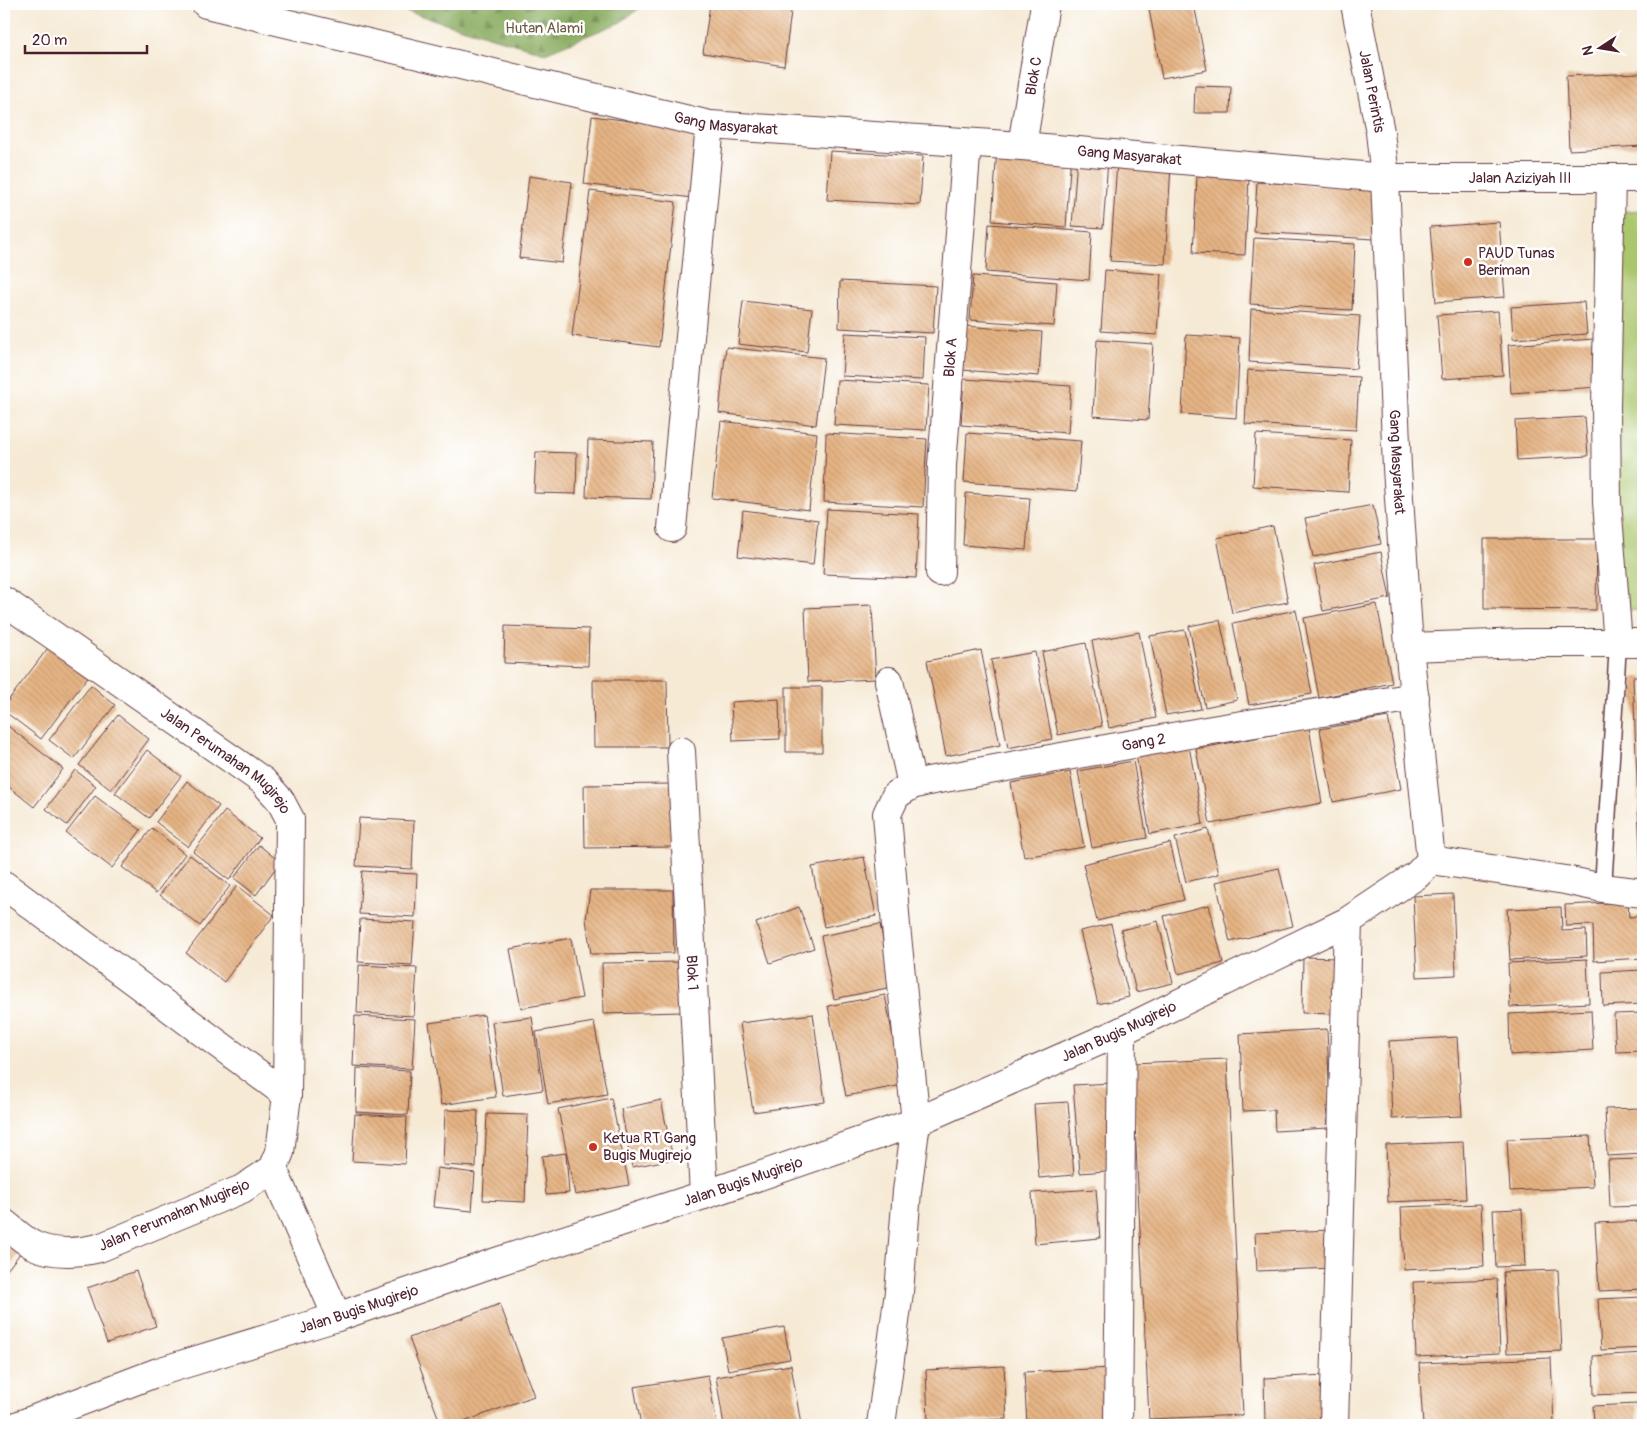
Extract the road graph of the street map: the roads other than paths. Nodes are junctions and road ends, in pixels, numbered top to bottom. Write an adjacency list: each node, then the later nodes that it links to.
1 (206, 4): 4 (street, Gang Masyarakat)
2 (1045, 4): 6 (street, Blok C)
3 (1355, 4): 7 (street, Jalan Perintis)
4 (710, 125): 5 (street, Gang Masyarakat); 10 (street)
5 (968, 143): 6 (street, Gang Masyarakat); 11 (street, Blok A)
6 (1022, 146): 7 (street, Gang Masyarakat)
7 (1390, 178): 8 (street, Jalan Aziziyah III); 14 (street, Gang Masyarakat)
8 (1611, 178): 9 (street, Jalan Aziziyah III); 13 (street)
9 (1643, 178)
10 (672, 528)
11 (940, 572)
12 (4, 601): 25 (street, Jalan Perumahan Mugirejo)
13 (1631, 643): 14 (street); 21 (lane)
14 (1408, 647): 16 (street, Gang Masyarakat)
15 (889, 682): 18 (street)
16 (1415, 697): 18 (street, Gang 2); 19 (street, Gang Masyarakat)
17 (681, 751): 28 (street, Blok 1)
18 (912, 785): 26 (street, Gang 2)
19 (1432, 860): 21 (street); 23 (street, Jalan Bugis Mugirejo)
20 (4, 885): 25 (street)
21 (1604, 888): 22 (street)
22 (1643, 893)
23 (1348, 921): 24 (street, Jalan Bugis Mugirejo); 34 (street)
24 (1122, 1031): 26 (street, Jalan Bugis Mugirejo); 33 (street)
25 (287, 1094): 27 (street, Jalan Perumahan Mugirejo)
26 (916, 1122): 28 (street, Jalan Bugis Mugirejo); 32 (street)
27 (273, 1169): 29 (street, Jalan Perumahan Mugirejo); 30 (street)
28 (704, 1195): 30 (street, Jalan Bugis Mugirejo)
29 (4, 1223)
30 (337, 1317): 31 (street, Jalan Bugis Mugirejo)
31 (19, 1425)
32 (881, 1425)
33 (1118, 1425)
34 (1334, 1425)

